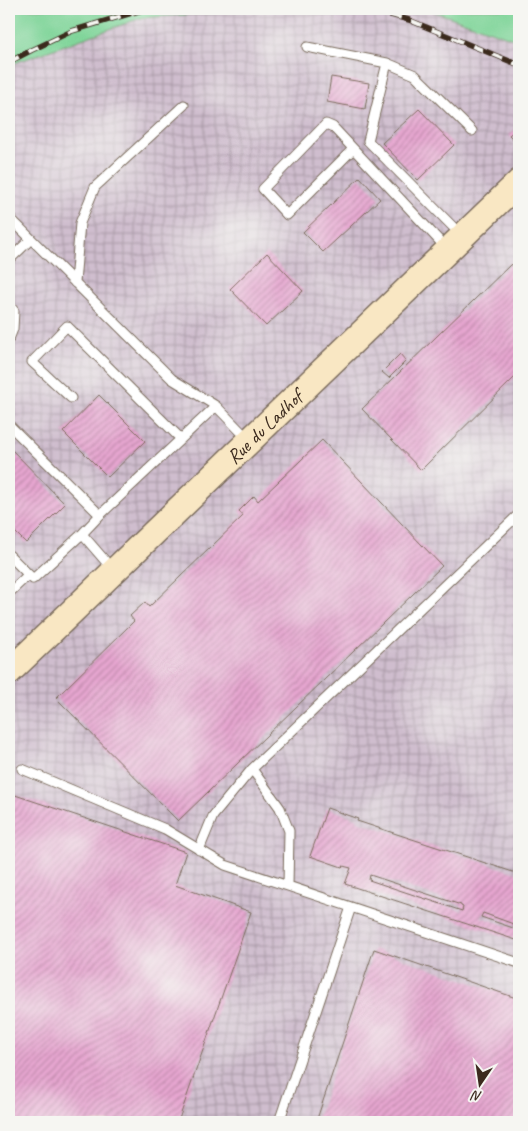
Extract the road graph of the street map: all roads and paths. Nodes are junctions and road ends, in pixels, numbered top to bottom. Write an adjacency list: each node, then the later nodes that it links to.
1 (307, 47): 2 (lane)
2 (387, 63): 4 (lane); 9 (lane)
3 (184, 105): 11 (lane)
4 (472, 131)
5 (353, 149): 5 (lane); 9 (lane)
6 (519, 182): 9 (main road, Rue du Ladhof)
7 (9, 217): 8 (lane)
8 (31, 239): 10 (lane); 11 (lane)
9 (455, 243): 18 (main road, Rue du Ladhof)
10 (9, 260)
11 (75, 283): 15 (lane)
12 (9, 305): 13 (lane)
13 (9, 339)
14 (71, 398): 17 (lane)
15 (216, 406): 17 (lane); 18 (lane)
16 (9, 425): 20 (lane)
17 (181, 439): 20 (lane)
18 (250, 441): 23 (main road, Rue du Ladhof)
19 (519, 514): 28 (lane)
20 (100, 515): 21 (lane)
21 (82, 534): 23 (lane); 24 (lane)
22 (9, 555): 24 (lane)
23 (114, 571): 26 (main road, Rue du Ladhof)
24 (28, 575): 25 (lane)
25 (9, 593)
26 (9, 672)
27 (22, 769): 29 (lane)
28 (252, 769): 29 (lane); 30 (lane)
29 (199, 850): 30 (lane)
30 (288, 886): 31 (lane)
31 (351, 907): 32 (lane); 33 (lane)
32 (519, 963)
33 (279, 1122)

